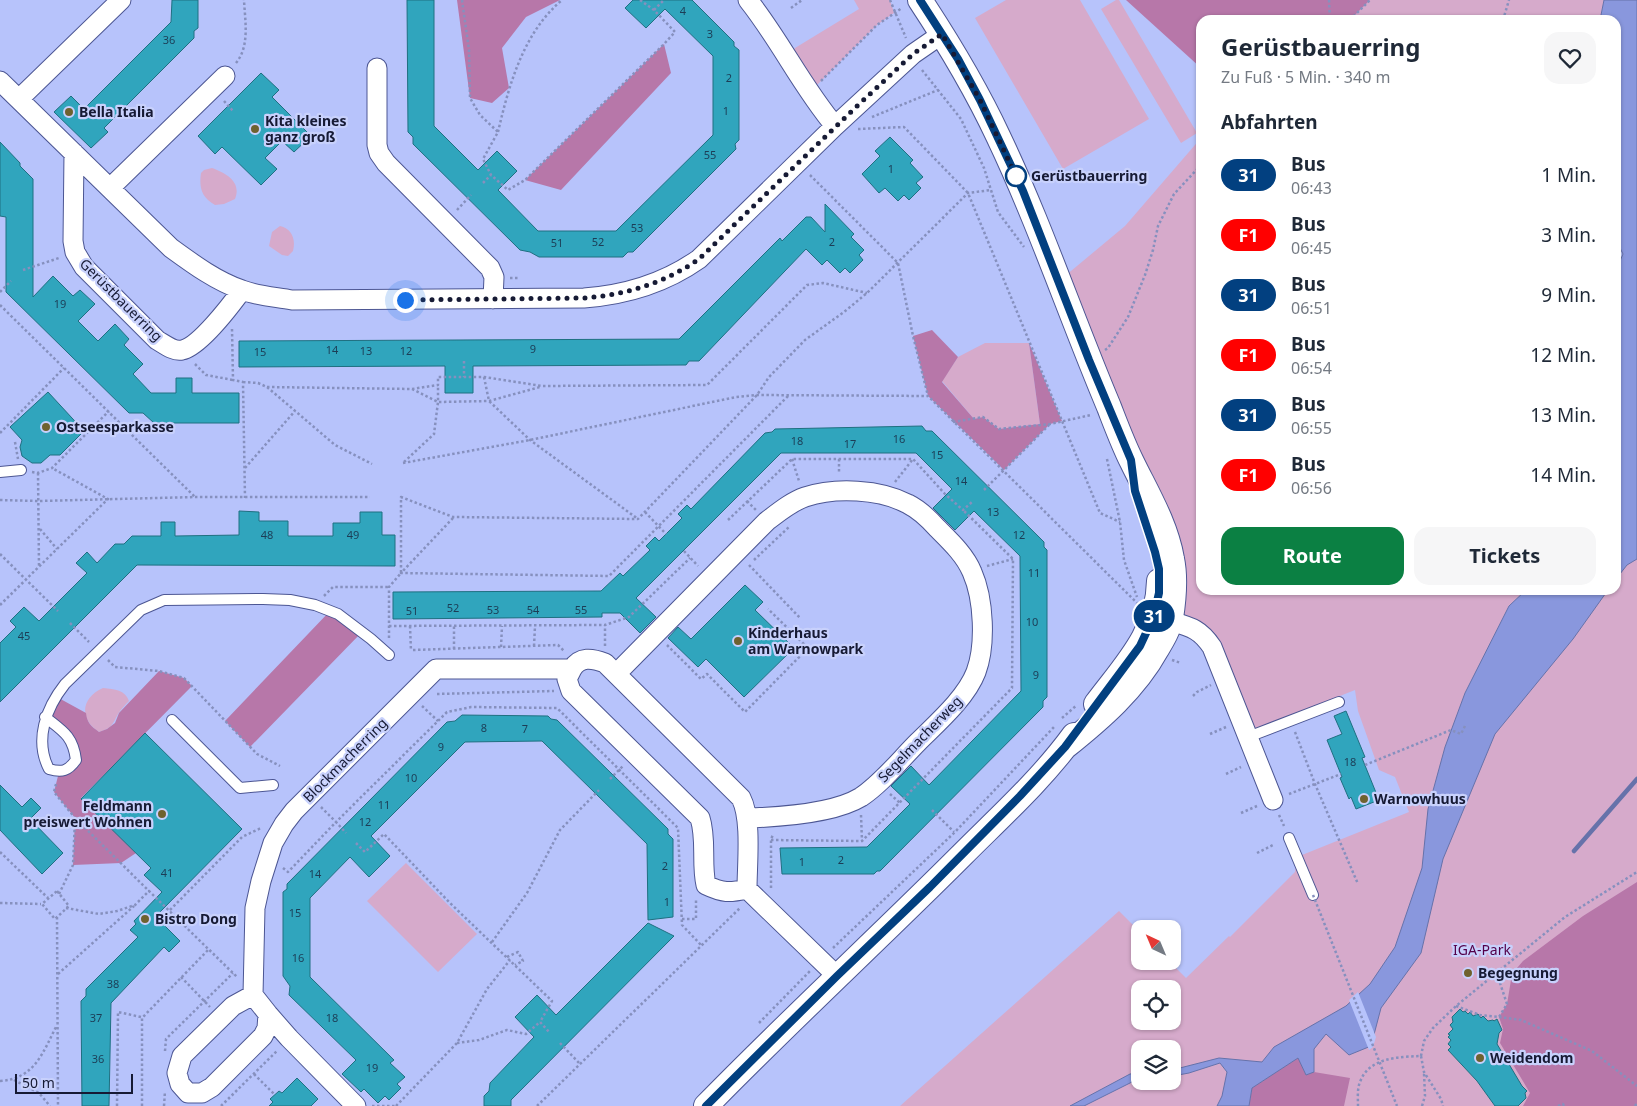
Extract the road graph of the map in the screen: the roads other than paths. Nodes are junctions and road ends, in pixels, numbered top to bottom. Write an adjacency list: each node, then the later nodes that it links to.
1 (120, 0): 8 (street)
2 (748, 0): 9 (street)
3 (914, 2): 4 (street)
4 (942, 34): 9 (street); 16 (street)
5 (377, 68): 13 (street)
6 (225, 76): 11 (street)
7 (0, 81): 8 (street)
8 (19, 99): 10 (street)
9 (835, 126): 13 (street)
10 (74, 153): 11 (street); 12 (street, Gerüstbauerring)
11 (110, 188): 12 (street)
12 (242, 290): 13 (street)
13 (493, 299)
14 (21, 470): 15 (lane)
15 (0, 472)
16 (1162, 620): 23 (street); 30 (street)
17 (389, 655): 21 (lane)
18 (574, 666): 19 (street, Blockmacherring); 29 (street); 31 (street, Blockmacherring)
19 (616, 674): 26 (street, Blockmacherring); 26 (street, Segelmacherweg)
20 (1339, 702): 23 (lane)
21 (45, 717): 21 (lane)
22 (172, 720): 24 (lane)
23 (1248, 737): 25 (street)
24 (273, 785)
25 (1265, 803)
26 (747, 818): 29 (street, Blockmacherring)
27 (1289, 838): 28 (lane)
28 (1313, 895)
29 (744, 898): 30 (street)
30 (837, 976): 35 (street)
31 (253, 995): 32 (street); 33 (street)
32 (268, 1014): 33 (street); 34 (street)
33 (187, 1100)
34 (356, 1106)
35 (706, 1106)

